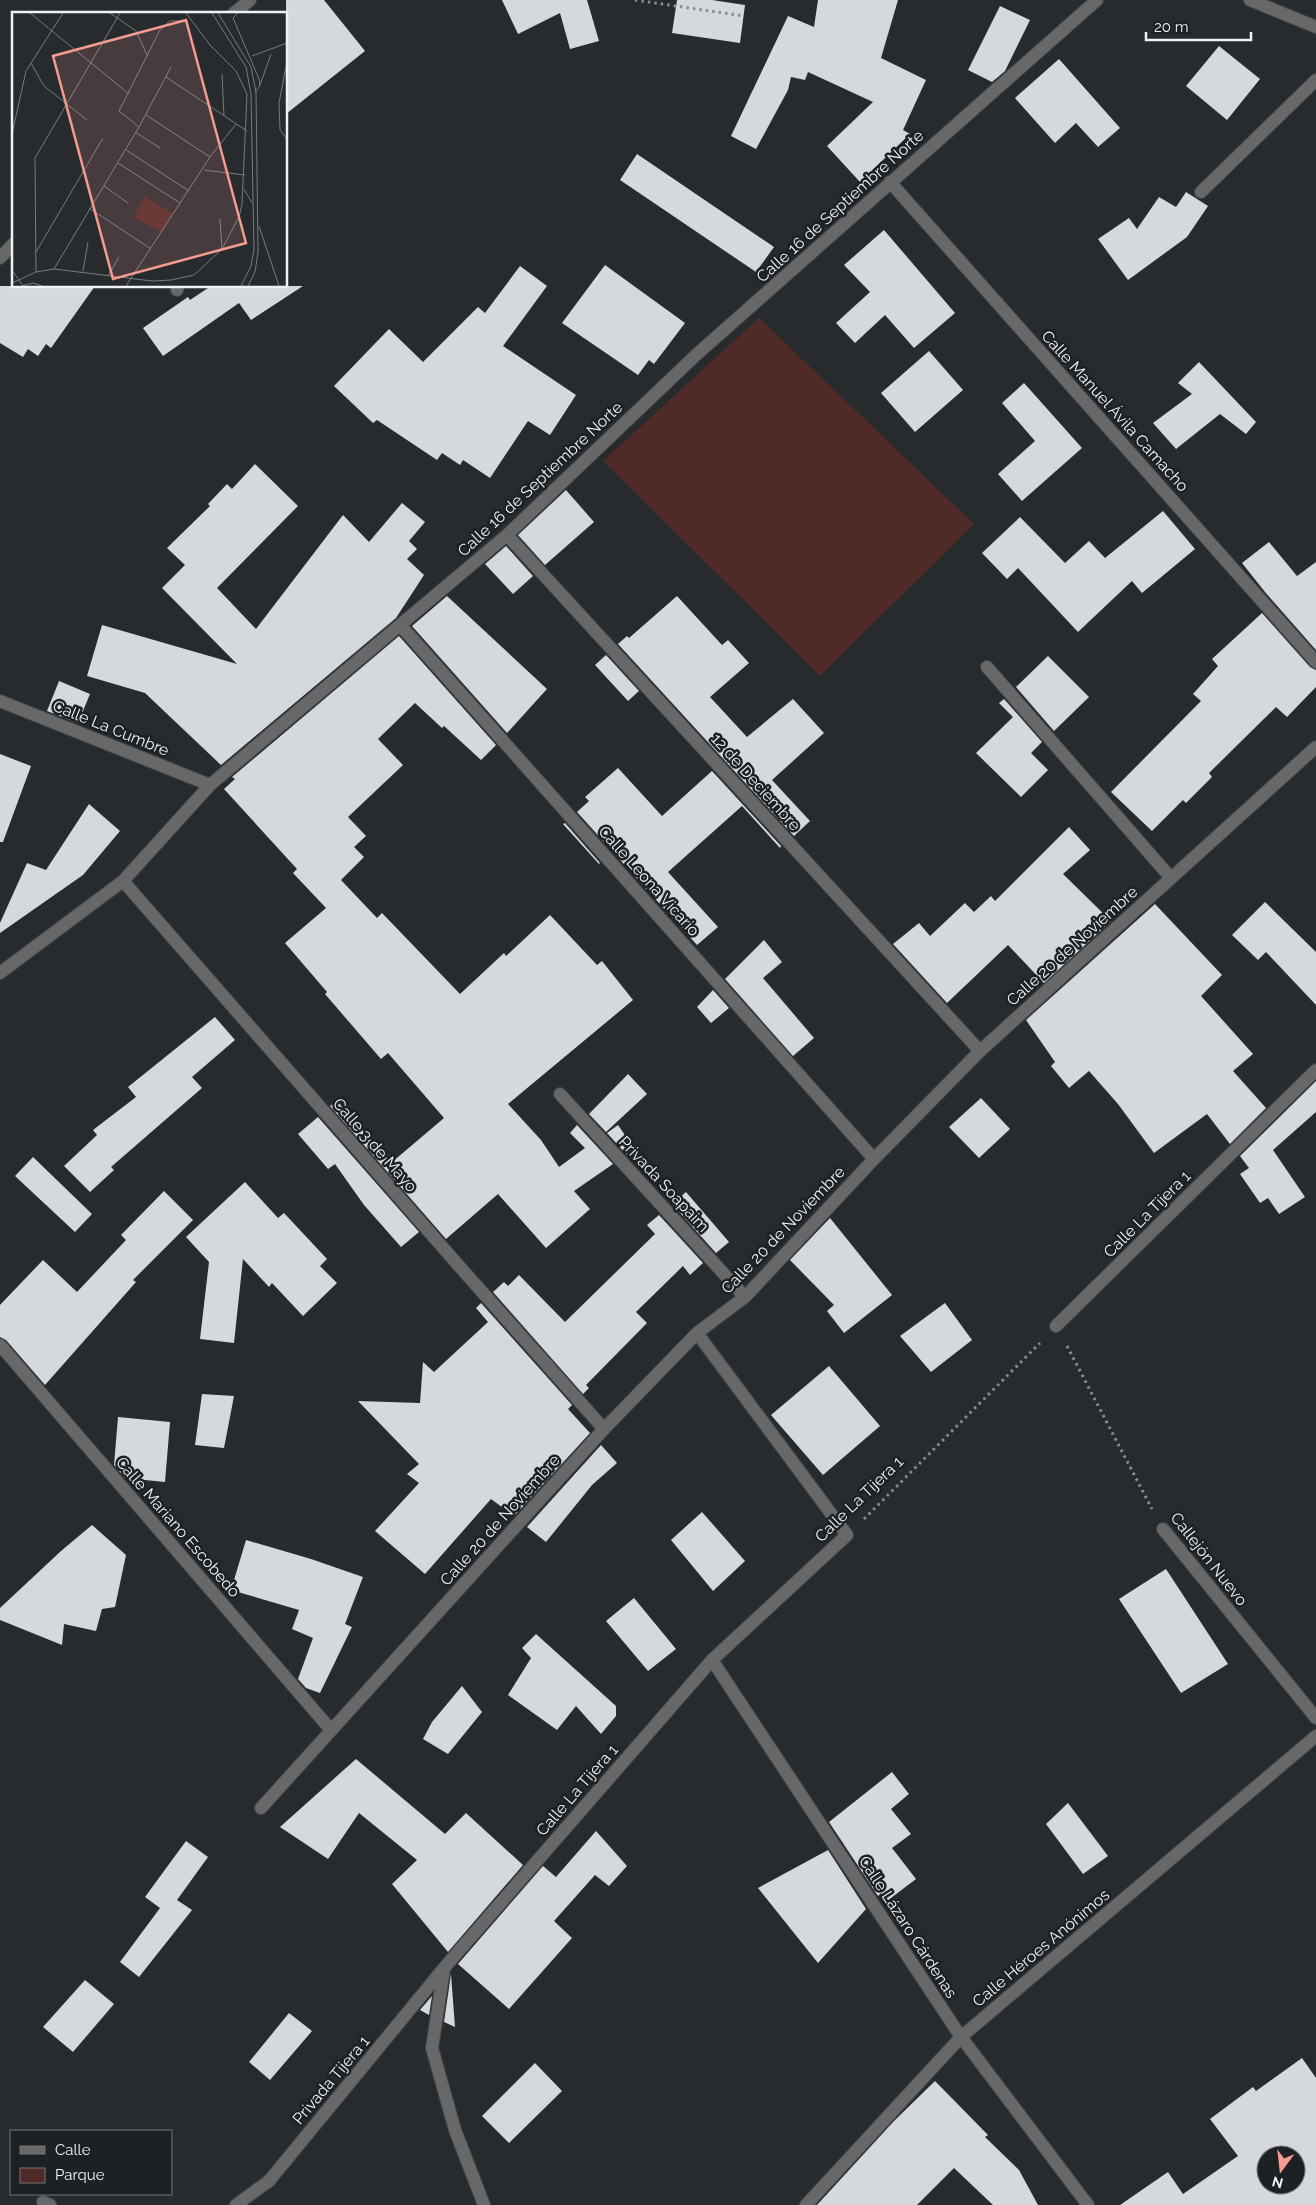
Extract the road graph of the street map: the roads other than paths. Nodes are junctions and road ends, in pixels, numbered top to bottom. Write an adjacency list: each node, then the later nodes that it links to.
1 (1097, 0): 5 (street, Calle 16 de Septiembre Norte)
2 (1250, 0): 3 (street)
3 (1316, 27)
4 (1316, 80): 6 (street)
5 (890, 182): 9 (street, Calle 16 de Septiembre Norte); 11 (street, Calle Manuel Ávila Camacho)
6 (1201, 192)
7 (12, 245): 8 (street)
8 (0, 258)
9 (507, 535): 10 (street, Calle 16 de Septiembre Norte); 19 (street, 12 de Deciembre)
10 (400, 626): 15 (street, Calle 16 de Septiembre Norte); 22 (street, Calle Leona Vicario)
11 (1316, 662)
12 (987, 667): 16 (street)
13 (0, 701): 15 (street, Calle La Cumbre)
14 (1316, 747): 16 (street, Calle 20 de Noviembre)
15 (210, 785): 17 (street, Calle 16 de Septiembre Norte)
16 (1170, 878): 19 (street, Calle 20 de Noviembre)
17 (123, 881): 18 (street, Calle 16 de Septiembre Norte); 27 (street, Calle 3 de Mayo)
18 (0, 974)
19 (980, 1051): 22 (street, Calle 20 de Noviembre)
20 (1316, 1070): 24 (street, Calle La Tijera 1)
21 (560, 1094): 23 (street, Privada Soapaim)
22 (874, 1159): 23 (street, Calle 20 de Noviembre)
23 (745, 1297): 25 (street, Calle 20 de Noviembre)
24 (1056, 1326)
25 (696, 1333): 27 (street, Calle 20 de Noviembre); 29 (street, Calle La Tijera 1)
26 (0, 1345): 31 (street, Calle Mariano Escobedo)
27 (604, 1429): 31 (street, Calle 20 de Noviembre)
28 (1163, 1529): 30 (street, Callejón Nuevo)
29 (712, 1660): 34 (street, Calle La Tijera 1); 35 (street, Calle Lázaro Cárdenas)
30 (1316, 1718)
31 (332, 1730): 33 (street, Calle 20 de Noviembre)
32 (1316, 1736): 35 (street, Calle Héroes Anónimos)
33 (261, 1808)
34 (444, 1968): 36 (street, Privada Tijera 1); 37 (street)
35 (961, 2037): 38 (street, Calle Héroes Anónimos); 39 (street, Calle Lázaro Cárdenas)
36 (236, 2205)
37 (484, 2205)
38 (806, 2205)
39 (1088, 2205)

